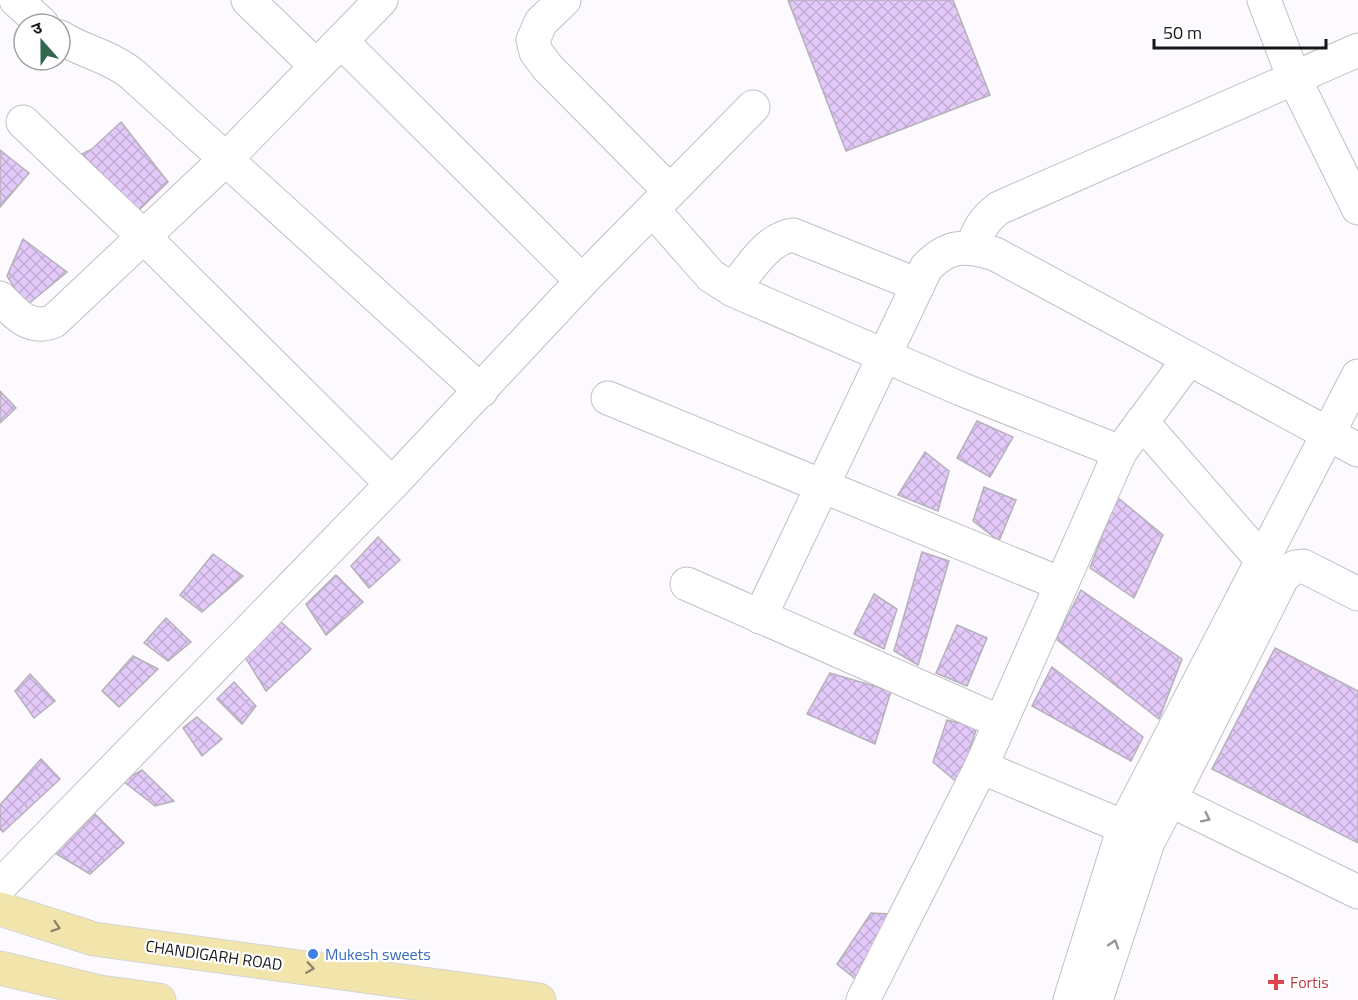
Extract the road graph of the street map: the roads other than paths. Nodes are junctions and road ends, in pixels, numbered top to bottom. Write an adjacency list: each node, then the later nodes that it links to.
1 (16, 0): 6 (street)
2 (248, 0): 10 (street)
3 (381, 0): 7 (street)
4 (564, 0): 15 (street)
5 (1264, 0): 11 (street)
6 (29, 12)
7 (341, 41): 10 (street); 19 (street)
8 (72, 44): 14 (street)
9 (1358, 50): 11 (street)
10 (315, 66): 14 (street)
11 (1294, 78): 16 (street); 18 (street)
12 (753, 107): 15 (street)
13 (23, 122): 17 (street)
14 (226, 158): 17 (street); 26 (street)
15 (662, 201): 19 (street); 21 (street)
16 (1358, 208)
17 (143, 236): 22 (street); 32 (street)
18 (972, 247): 20 (street); 24 (street)
19 (582, 281): 26 (street)
20 (918, 285): 21 (street); 23 (street)
21 (733, 290): 23 (street)
22 (2, 303)
23 (883, 355): 31 (street); 33 (street)
24 (1189, 359): 28 (street); 29 (street)
25 (1358, 376): 29 (street)
26 (481, 391): 32 (street)
27 (608, 398): 33 (street)
28 (1142, 422): 31 (street); 34 (street)
29 (1328, 434): 30 (street); 34 (street)
30 (1358, 450)
31 (1120, 452): 36 (street)
32 (392, 484): 43 (street)
33 (822, 486): 36 (street); 38 (street)
34 (1262, 560): 42 (street)
35 (687, 584): 38 (street)
36 (1061, 584): 39 (street)
37 (1358, 594): 41 (street)
38 (760, 616): 39 (street)
39 (1000, 722): 40 (street)
40 (981, 767): 42 (street); 50 (street)
41 (1170, 800): 44 (street, one-way to 44); 52 (street, one-way to 41)
42 (1124, 827): 51 (street)
43 (0, 886)
44 (1358, 892)
45 (0, 909): 49 (main road, CHANDIGARH ROAD, one-way to 49)
46 (0, 968): 47 (main road)
47 (99, 996): 48 (main road)
48 (159, 1000)
49 (538, 1000)
50 (863, 1000)
51 (1070, 1000)
52 (1096, 1000)

